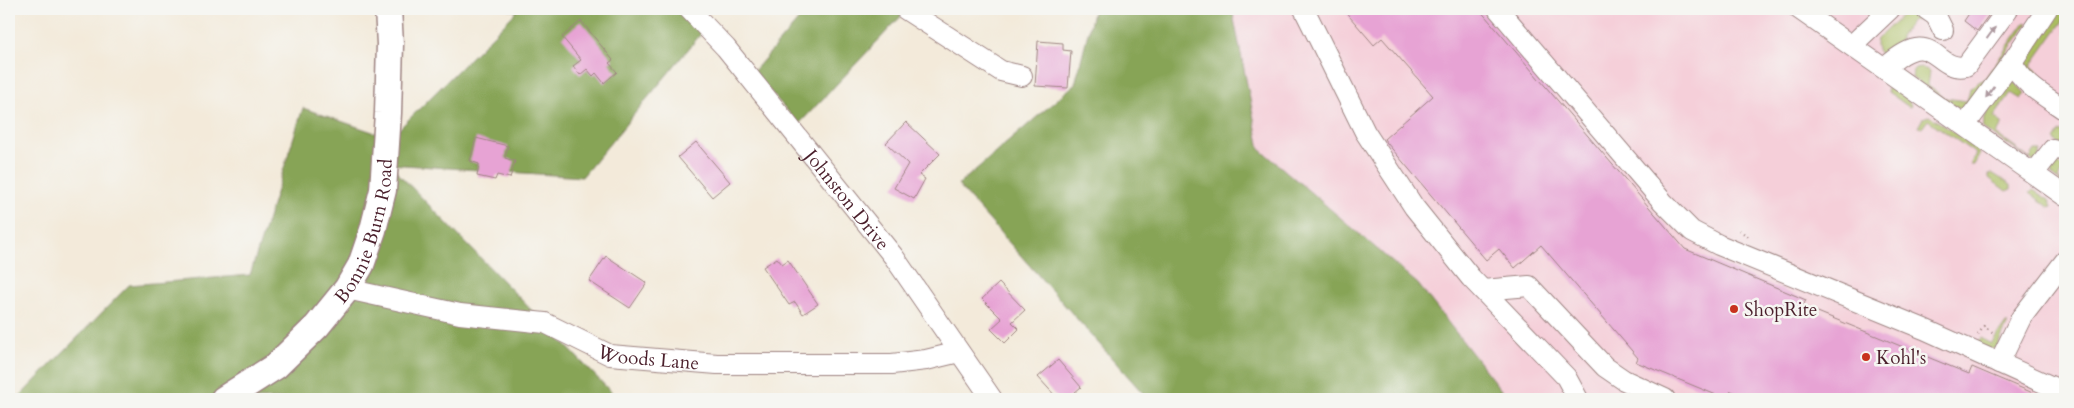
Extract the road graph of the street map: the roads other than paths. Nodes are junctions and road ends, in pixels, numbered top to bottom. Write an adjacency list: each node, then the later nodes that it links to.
1 (388, 9): 22 (main road, Bonnie Burn Road)
2 (689, 9): 24 (street, Johnston Drive)
3 (905, 9): 15 (street)
4 (1304, 9): 23 (street)
5 (1498, 9): 25 (street)
6 (1799, 9): 12 (street)
7 (1890, 9): 12 (street)
8 (1926, 9): 11 (street)
9 (2008, 9): 14 (street, one-way to 9)
10 (2047, 9): 13 (street)
11 (1943, 30)
12 (1852, 45): 14 (street)
13 (2012, 62): 16 (street); 17 (street, one-way to 17)
14 (1892, 73): 17 (street)
15 (1022, 76)
16 (2065, 110)
17 (1966, 124): 19 (street)
18 (2052, 149): 19 (street)
19 (2034, 174): 20 (street)
20 (2065, 196)
21 (2065, 261): 25 (street)
22 (347, 289): 24 (street, Woods Lane); 27 (main road, Bonnie Burn Road)
23 (1483, 290): 29 (street); 30 (street)
24 (959, 352): 28 (street, Johnston Drive)
25 (1998, 363): 26 (street)
26 (2065, 395)
27 (224, 399)
28 (992, 399)
29 (1578, 399)
30 (1665, 399)

